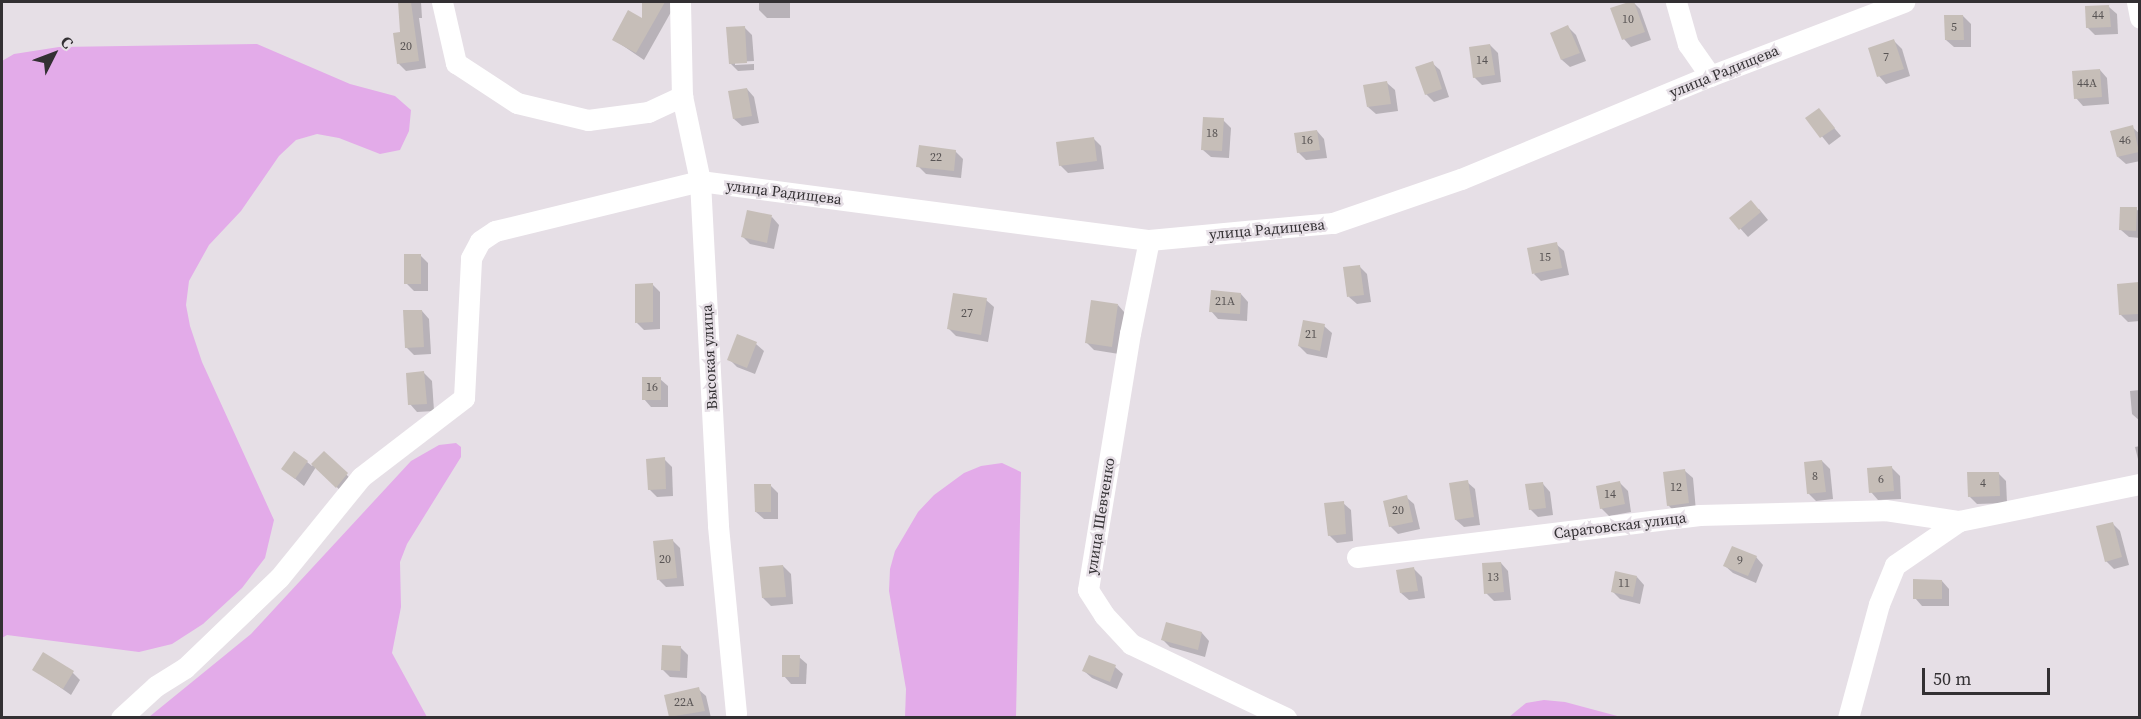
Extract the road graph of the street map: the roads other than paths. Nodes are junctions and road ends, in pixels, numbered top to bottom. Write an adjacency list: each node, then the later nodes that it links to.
1 (442, 2): 8 (street)
2 (680, 2): 8 (street, Высокая улица)
3 (1676, 2): 7 (street)
4 (1904, 2): 7 (street, улица Радищева)
5 (2137, 2): 6 (street)
6 (2139, 18)
7 (1710, 76): 10 (street, улица Радищева)
8 (682, 96): 9 (street, Высокая улица)
9 (700, 181): 10 (street, улица Радищева); 14 (street, Высокая улица); 15 (street)
10 (1149, 240): 16 (street, улица Шевченко)
11 (2139, 484): 12 (street)
12 (1959, 521): 13 (street, Саратовская улица); 17 (street)
13 (1357, 556)
14 (736, 713)
15 (121, 717)
16 (1286, 717)
17 (1848, 717)

